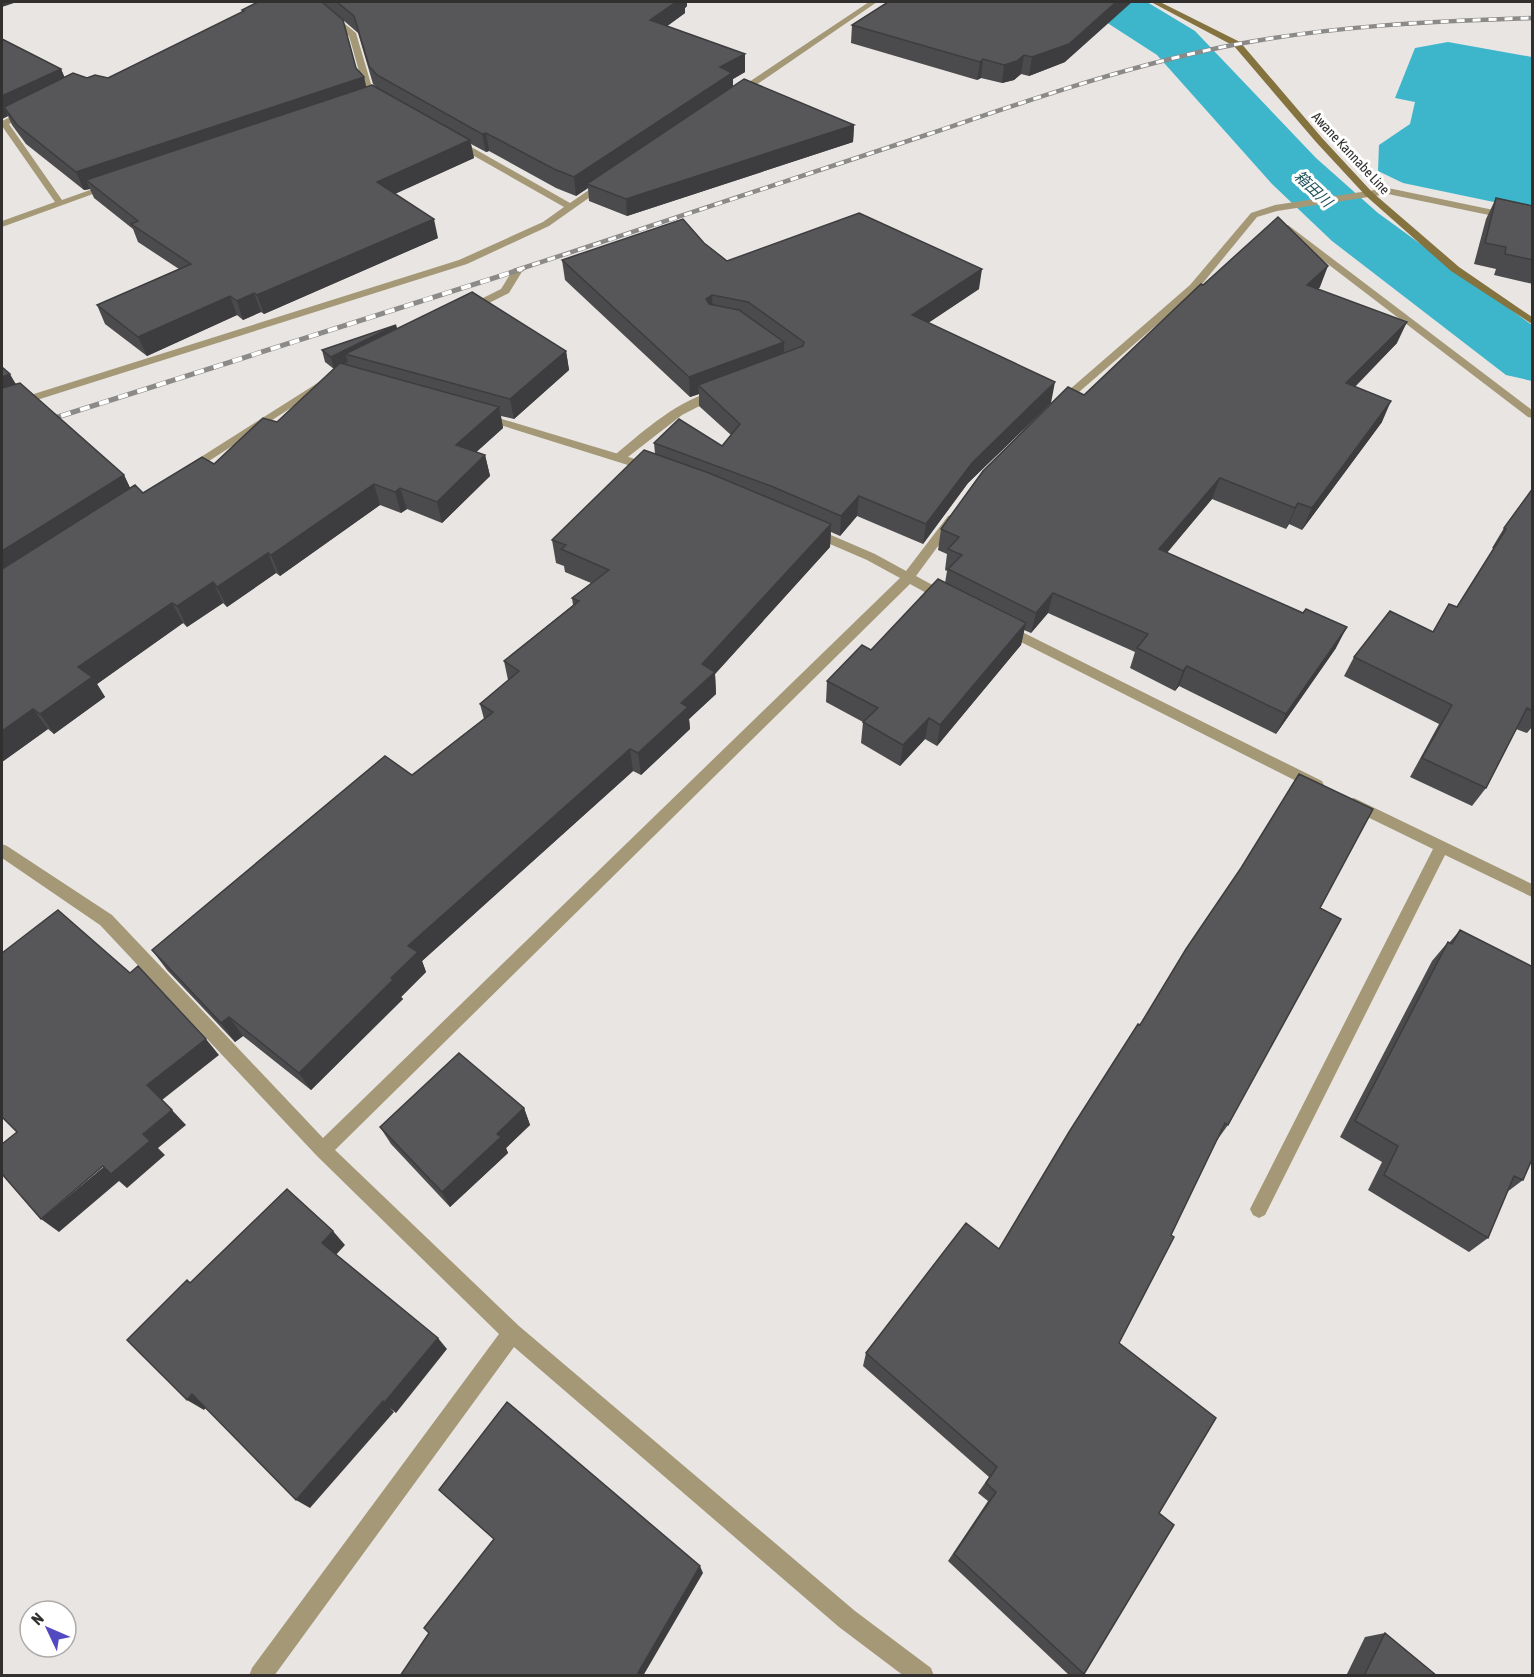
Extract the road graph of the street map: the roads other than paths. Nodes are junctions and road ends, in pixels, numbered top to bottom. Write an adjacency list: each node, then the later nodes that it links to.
1 (314, 2): 4 (street)
2 (873, 2): 6 (street)
3 (1155, 2): 12 (main road, Awane Kannabe Line)
4 (377, 97): 5 (street); 7 (street)
5 (366, 101)
6 (727, 101)
7 (387, 103)
8 (34, 109): 13 (street)
9 (448, 138): 14 (street)
10 (609, 181): 14 (street)
11 (116, 184): 13 (street)
12 (1364, 194): 15 (street); 16 (street); 20 (main road, Awane Kannabe Line)
13 (60, 203): 17 (street)
14 (570, 207): 23 (street)
15 (1254, 215): 25 (street); 26 (street)
16 (1533, 222)
17 (2, 224)
18 (518, 270): 19 (street)
19 (452, 317)
20 (1533, 321)
21 (335, 375): 29 (street)
22 (724, 390): 27 (street)
23 (2, 408)
24 (473, 414): 27 (street)
25 (1533, 415)
26 (1047, 416)
27 (620, 457): 28 (street)
28 (661, 471)
29 (173, 478)
30 (961, 506): 32 (street)
31 (797, 525): 32 (street)
32 (907, 579): 33 (street); 40 (street)
33 (961, 606)
34 (993, 622): 35 (street)
35 (1324, 789)
36 (1345, 800): 37 (street)
37 (1441, 848): 39 (street); 41 (street)
38 (2, 850): 40 (street)
39 (1533, 891)
40 (323, 1150): 42 (street)
41 (1259, 1209)
42 (512, 1333): 43 (street); 44 (street)
43 (260, 1676)
44 (923, 1676)

